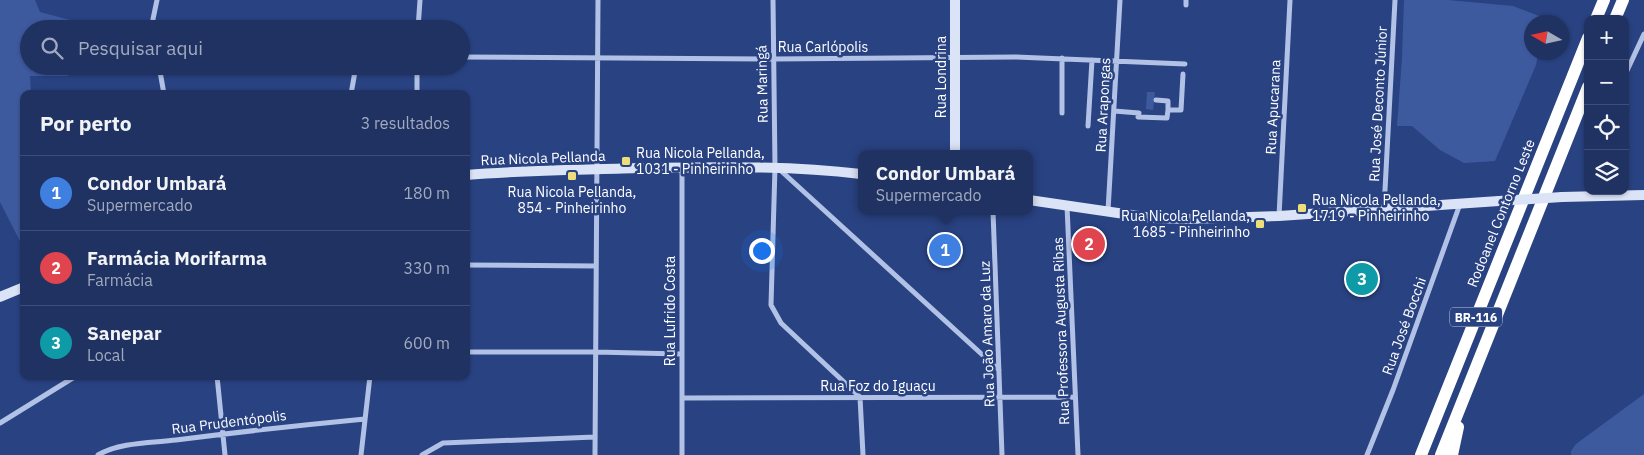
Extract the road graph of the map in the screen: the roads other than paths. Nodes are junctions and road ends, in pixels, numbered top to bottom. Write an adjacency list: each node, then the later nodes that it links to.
1 (157, 0): 13 (street)
2 (420, 0): 14 (street)
3 (598, 0): 19 (street)
4 (773, 0): 21 (street, Rua Maringá)
5 (955, 0): 18 (main road, Rua Londrina)
6 (1120, 0): 23 (street, Rua Arapongas)
7 (1290, 0): 52 (street, Rua Apucarana)
8 (1395, 0): 49 (street, Rua José Deconto Júnior)
9 (1604, 0): 11 (highway)
10 (1623, 0): 12 (highway)
11 (1598, 15)
12 (1617, 15)
13 (153, 20)
14 (419, 20)
15 (1644, 34): 25 (street)
16 (1584, 48): 83 (highway, Rodoanel Contorno Leste / BR-116)
17 (470, 57): 19 (street, Rua Carlópolis)
18 (955, 57): 20 (street, Rua Carlópolis); 21 (street, Rua Carlópolis); 39 (main road, Rua Londrina)
19 (597, 58): 21 (street, Rua Carlópolis); 42 (street)
20 (1062, 58): 22 (street, Rua Carlópolis); 37 (street)
21 (773, 59): 40 (street, Rua Maringá)
22 (1092, 60): 23 (street, Rua Carlópolis); 38 (street)
23 (1117, 60): 24 (street, Rua Carlópolis); 36 (street, Rua Arapongas)
24 (1185, 64)
25 (1629, 66)
26 (1184, 74): 35 (street)
27 (161, 75): 30 (street)
28 (354, 75): 31 (street)
29 (417, 75): 32 (street)
30 (163, 90)
31 (352, 90)
32 (417, 90)
33 (1584, 98): 64 (highway, BR-116)
34 (1156, 100): 35 (street)
35 (1168, 110): 36 (street)
36 (1114, 111): 50 (street, Rua Arapongas)
37 (1062, 113)
38 (1088, 126)
39 (955, 150)
40 (776, 167): 41 (main road, Rua Nicola Pellanda); 43 (main road, Rua Nicola Pellanda); 60 (street); 65 (street, Rua Maringá)
41 (682, 168): 42 (main road, Rua Nicola Pellanda); 59 (street, Rua Lufrido Costa)
42 (596, 169): 44 (main road, Rua Nicola Pellanda); 54 (street)
43 (858, 174)
44 (470, 175)
45 (1644, 195): 47 (main road, bridge)
46 (1033, 201): 48 (main road)
47 (1460, 204): 49 (main road); 82 (street, Rua José Bocchi)
48 (1067, 205): 50 (main road); 67 (street, Rua Professora Augusta Ribas)
49 (1384, 209): 52 (main road)
50 (1108, 211): 52 (main road)
51 (993, 215): 60 (street, Rua João Amaro da Luz)
52 (1279, 216)
53 (470, 265): 54 (street)
54 (596, 266): 58 (street)
55 (20, 289): 56 (main road)
56 (0, 297)
57 (470, 352): 58 (street)
58 (595, 352): 59 (street); 72 (street)
59 (682, 354): 68 (street, Rua Lufrido Costa)
60 (1000, 370): 66 (street, Rua João Amaro da Luz)
61 (70, 380): 70 (street)
62 (217, 380): 71 (street)
63 (370, 380): 69 (street)
64 (1468, 385): 84 (highway, BR-116); 85 (highway)
65 (860, 397): 66 (street, Rua Foz do Iguaçu); 68 (street, Rua Foz do Iguaçu); 79 (street)
66 (1000, 397): 67 (street, Rua Foz do Iguaçu); 80 (street, Rua João Amaro da Luz)
67 (1075, 397): 81 (street, Rua Professora Augusta Ribas)
68 (682, 398): 78 (street, Rua Lufrido Costa)
69 (365, 419): 71 (street, Rua Prudentópolis); 76 (street)
70 (0, 423)
71 (223, 434): 74 (street, Rua Prudentópolis); 75 (street)
72 (595, 438): 73 (street); 77 (street)
73 (424, 454)
74 (98, 455)
75 (226, 455)
76 (361, 455)
77 (595, 455)
78 (682, 455)
79 (863, 455)
80 (1002, 455)
81 (1078, 455)
82 (1367, 455)
83 (1422, 455)
84 (1441, 455)
85 (1452, 455)

